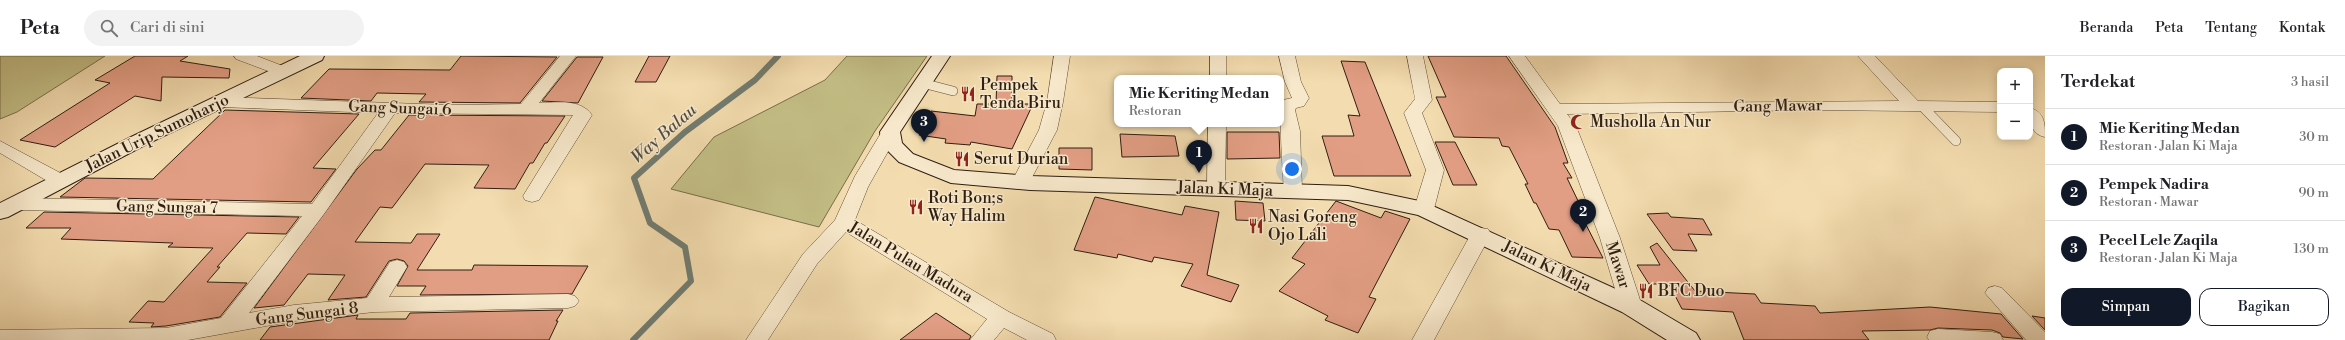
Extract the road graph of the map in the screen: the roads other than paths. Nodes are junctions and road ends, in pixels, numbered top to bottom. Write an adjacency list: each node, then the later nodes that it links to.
1 (242, 56): 11 (street)
2 (315, 56): 11 (main road, Jalan Urip Sumoharjo)
3 (568, 56): 19 (street)
4 (941, 56): 14 (main road)
5 (1062, 56): 31 (street)
6 (1218, 56): 12 (street)
7 (1287, 56): 13 (street)
8 (1415, 56): 36 (street)
9 (1517, 56): 22 (street, Mawar)
10 (1866, 56): 17 (street)
11 (282, 71): 16 (main road, Jalan Urip Sumoharjo)
12 (1218, 75)
13 (1287, 82): 33 (street)
14 (922, 83): 15 (lane); 26 (main road)
15 (953, 91)
16 (220, 102): 21 (street, Gang Sungai 6); 30 (main road, Jalan Urip Sumoharjo)
17 (1917, 106): 18 (street, Gang Mawar); 22 (street, Gang Mawar); 28 (lane)
18 (1997, 107)
19 (526, 108): 21 (street, Gang Sungai 6); 34 (street, Gang Sungai 6)
20 (2033, 108): 23 (street)
21 (389, 109): 37 (street)
22 (1556, 109): 44 (street, Mawar)
23 (2045, 109)
24 (2033, 117): 27 (street)
25 (1217, 127): 32 (street)
26 (890, 132): 31 (main road, Jalan Ki Maja); 38 (street, Jalan Pulau Madura)
27 (2045, 132)
28 (1956, 141)
29 (0, 146): 30 (street)
30 (61, 181): 35 (main road, Jalan Urip Sumoharjo)
31 (1020, 182): 32 (main road, Jalan Ki Maja)
32 (1216, 188): 33 (main road, Jalan Ki Maja)
33 (1293, 190): 36 (main road, Jalan Ki Maja)
34 (532, 196)
35 (9, 208): 37 (street, Gang Sungai 7)
36 (1424, 209): 39 (main road, Jalan Ki Maja)
37 (317, 210): 46 (street)
38 (844, 222): 45 (street, Jalan Pulau Madura); 50 (street)
39 (1481, 234): 44 (main road, Jalan Ki Maja); 52 (street)
40 (397, 267): 43 (street)
41 (1995, 293): 55 (street)
42 (568, 301): 43 (street, Gang Sungai 8)
43 (374, 305): 46 (street, Gang Sungai 8)
44 (1631, 306): 53 (main road, Jalan Ki Maja)
45 (1001, 317): 47 (street, Jalan Pulau Madura); 51 (street)
46 (228, 325): 49 (street, Gang Sungai 8)
47 (1032, 337)
48 (1938, 337): 54 (street)
49 (0, 338)
50 (757, 340)
51 (980, 340)
52 (1423, 340)
53 (1687, 340)
54 (1992, 340)
55 (2039, 340)

